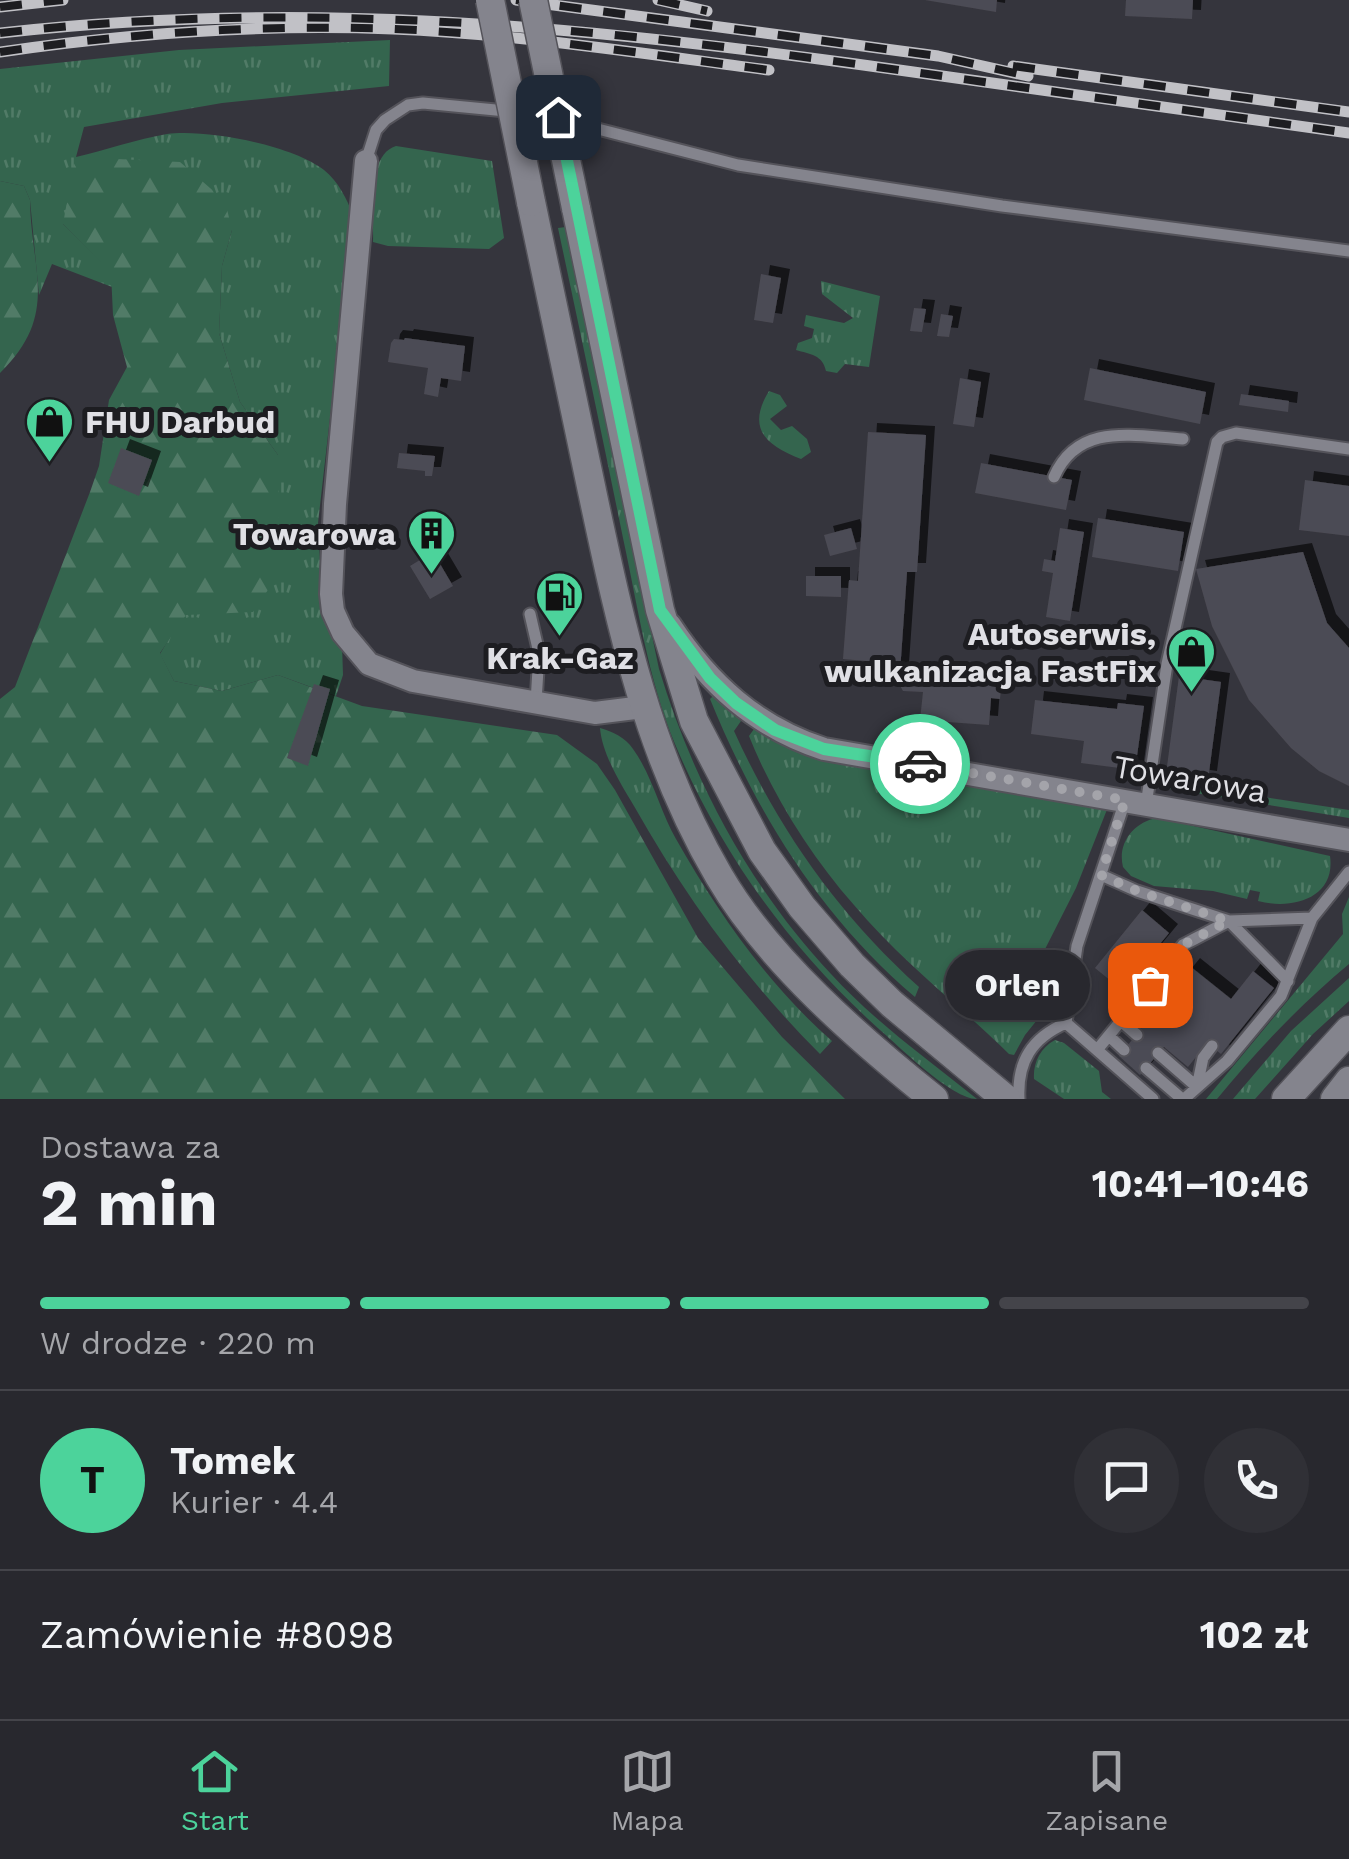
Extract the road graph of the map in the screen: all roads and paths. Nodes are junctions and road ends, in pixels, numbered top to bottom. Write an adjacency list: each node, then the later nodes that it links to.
1 (490, 0): 11 (street, bridge)
2 (533, 0): 8 (street, bridge)
3 (366, 161): 4 (lane); 10 (street)
4 (1349, 252)
5 (1183, 439): 7 (lane)
6 (1349, 449): 12 (lane)
7 (1054, 476)
8 (660, 610): 12 (street, Towarowa); 36 (street)
9 (530, 614): 10 (lane)
10 (536, 702): 11 (street)
11 (643, 708): 35 (street)
12 (1136, 803): 13 (street, Towarowa); 15 (lane)
13 (1349, 840)
14 (1349, 872): 16 (lane)
15 (1101, 875): 17 (lane); 24 (lane)
16 (1312, 918): 17 (lane); 20 (lane)
17 (1228, 921): 18 (lane); 21 (lane)
18 (1275, 967): 19 (lane); 20 (lane)
19 (1264, 980)
20 (1288, 980): 34 (lane)
21 (1132, 1007): 22 (lane); 23 (lane)
22 (1147, 1020)
23 (1121, 1021): 26 (lane); 27 (lane)
24 (1066, 1023): 29 (lane); 37 (lane)
25 (1349, 1030): 40 (street)
26 (1136, 1035)
27 (1108, 1036): 29 (lane); 30 (lane)
28 (1212, 1046): 34 (lane)
29 (1097, 1050): 38 (lane)
30 (1124, 1050)
31 (1158, 1054): 34 (lane)
32 (1146, 1068): 39 (lane)
33 (1349, 1081): 41 (street)
34 (1198, 1087): 39 (lane)
35 (934, 1099)
36 (1006, 1099)
37 (1019, 1099)
38 (1153, 1099)
39 (1183, 1099)
40 (1286, 1099)
41 (1335, 1099)

